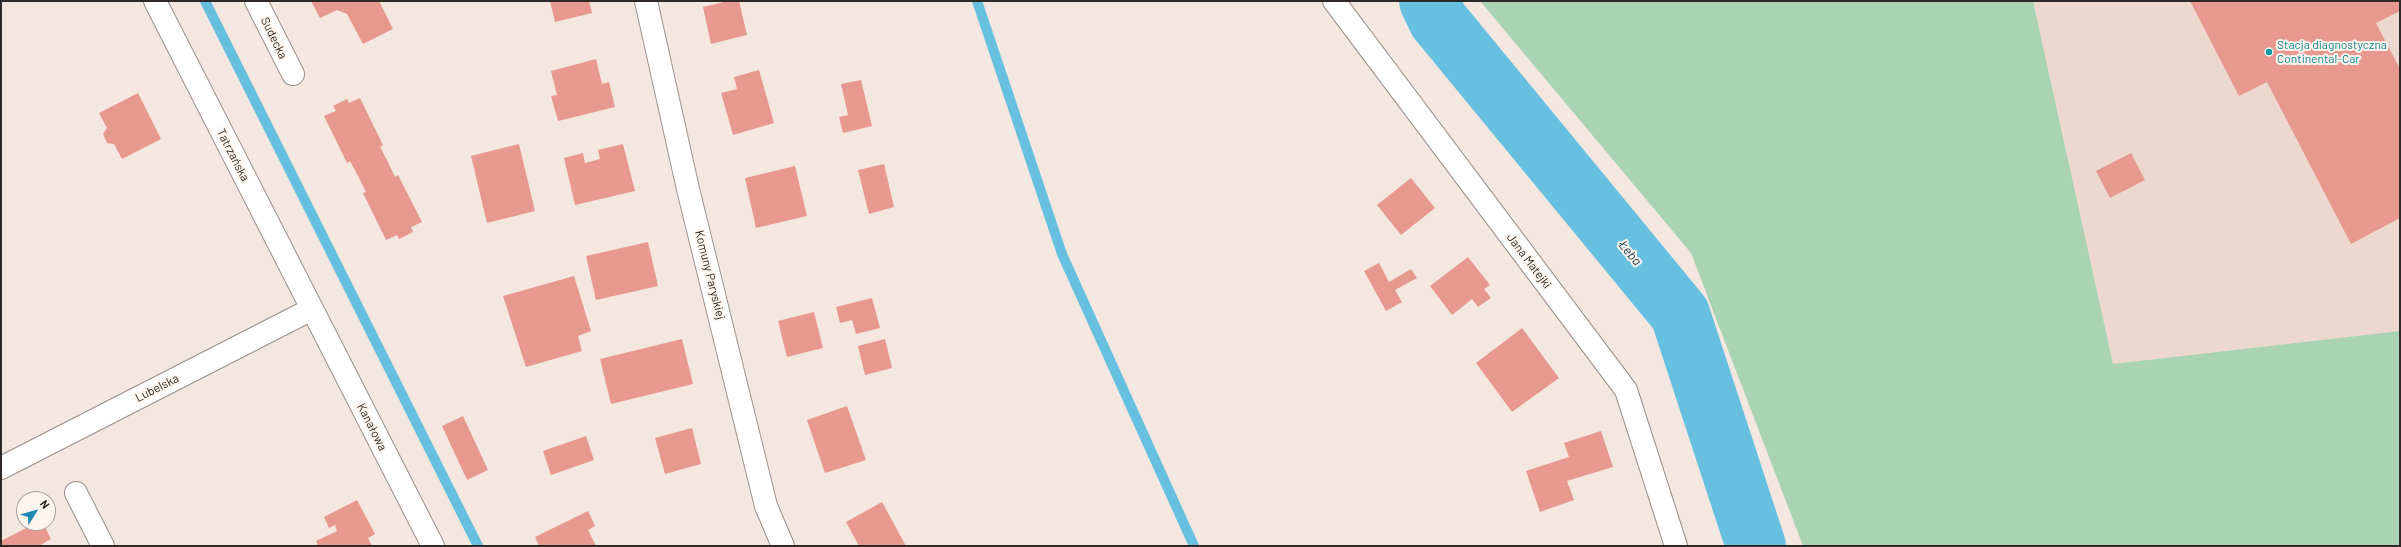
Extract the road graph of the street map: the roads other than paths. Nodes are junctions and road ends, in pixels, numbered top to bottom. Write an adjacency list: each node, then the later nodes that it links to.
1 (155, 1): 6 (street, Tatrzańska)
2 (256, 1): 5 (street, Sudecka)
3 (646, 1): 11 (street, Komuny Paryskiej)
4 (1334, 1): 12 (street, Jana Matejki)
5 (293, 74)
6 (312, 308): 7 (street, Lubelska); 10 (street, Kanałowa)
7 (1, 468)
8 (76, 492): 9 (street)
9 (103, 546)
10 (433, 546)
11 (784, 546)
12 (1676, 546)

